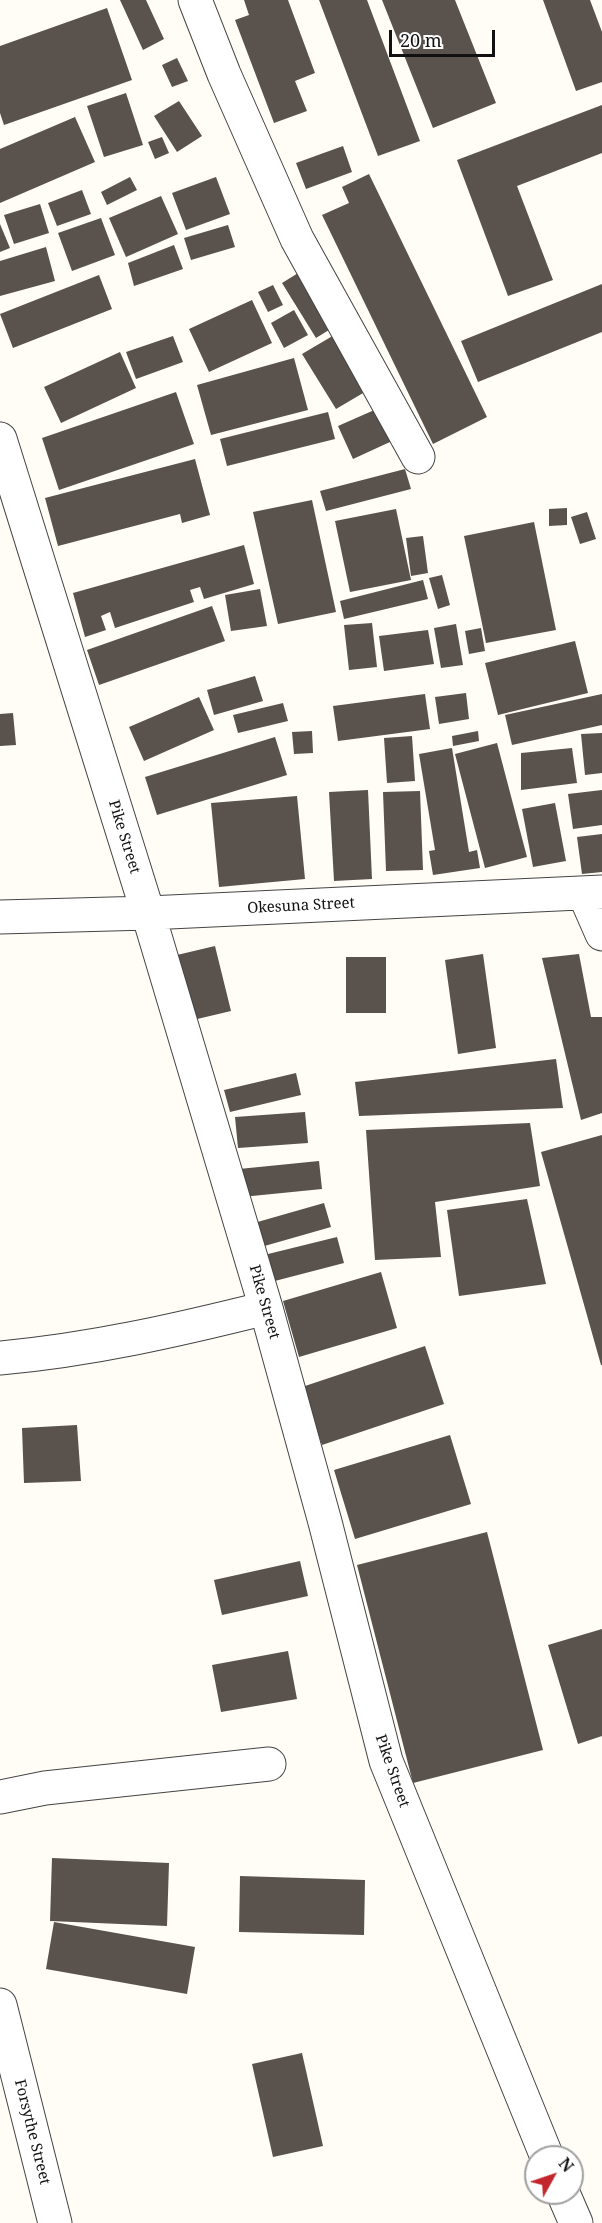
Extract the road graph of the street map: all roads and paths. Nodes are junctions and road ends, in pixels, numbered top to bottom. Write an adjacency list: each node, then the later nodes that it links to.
1 (195, 0): 3 (street)
2 (0, 440): 5 (street, Pike Street)
3 (418, 457)
4 (593, 892): 5 (street, Okesuna Street); 7 (street)
5 (148, 913): 6 (street, Okesuna Street); 8 (street, Pike Street)
6 (0, 917)
7 (602, 934)
8 (266, 1308): 9 (street); 13 (street, Pike Street)
9 (0, 1358)
10 (269, 1764): 11 (street)
11 (0, 1797)
12 (0, 2005): 15 (street, Forsythe Street)
13 (542, 2145)
14 (568, 2205): 16 (street)
15 (55, 2223)
16 (576, 2223)

